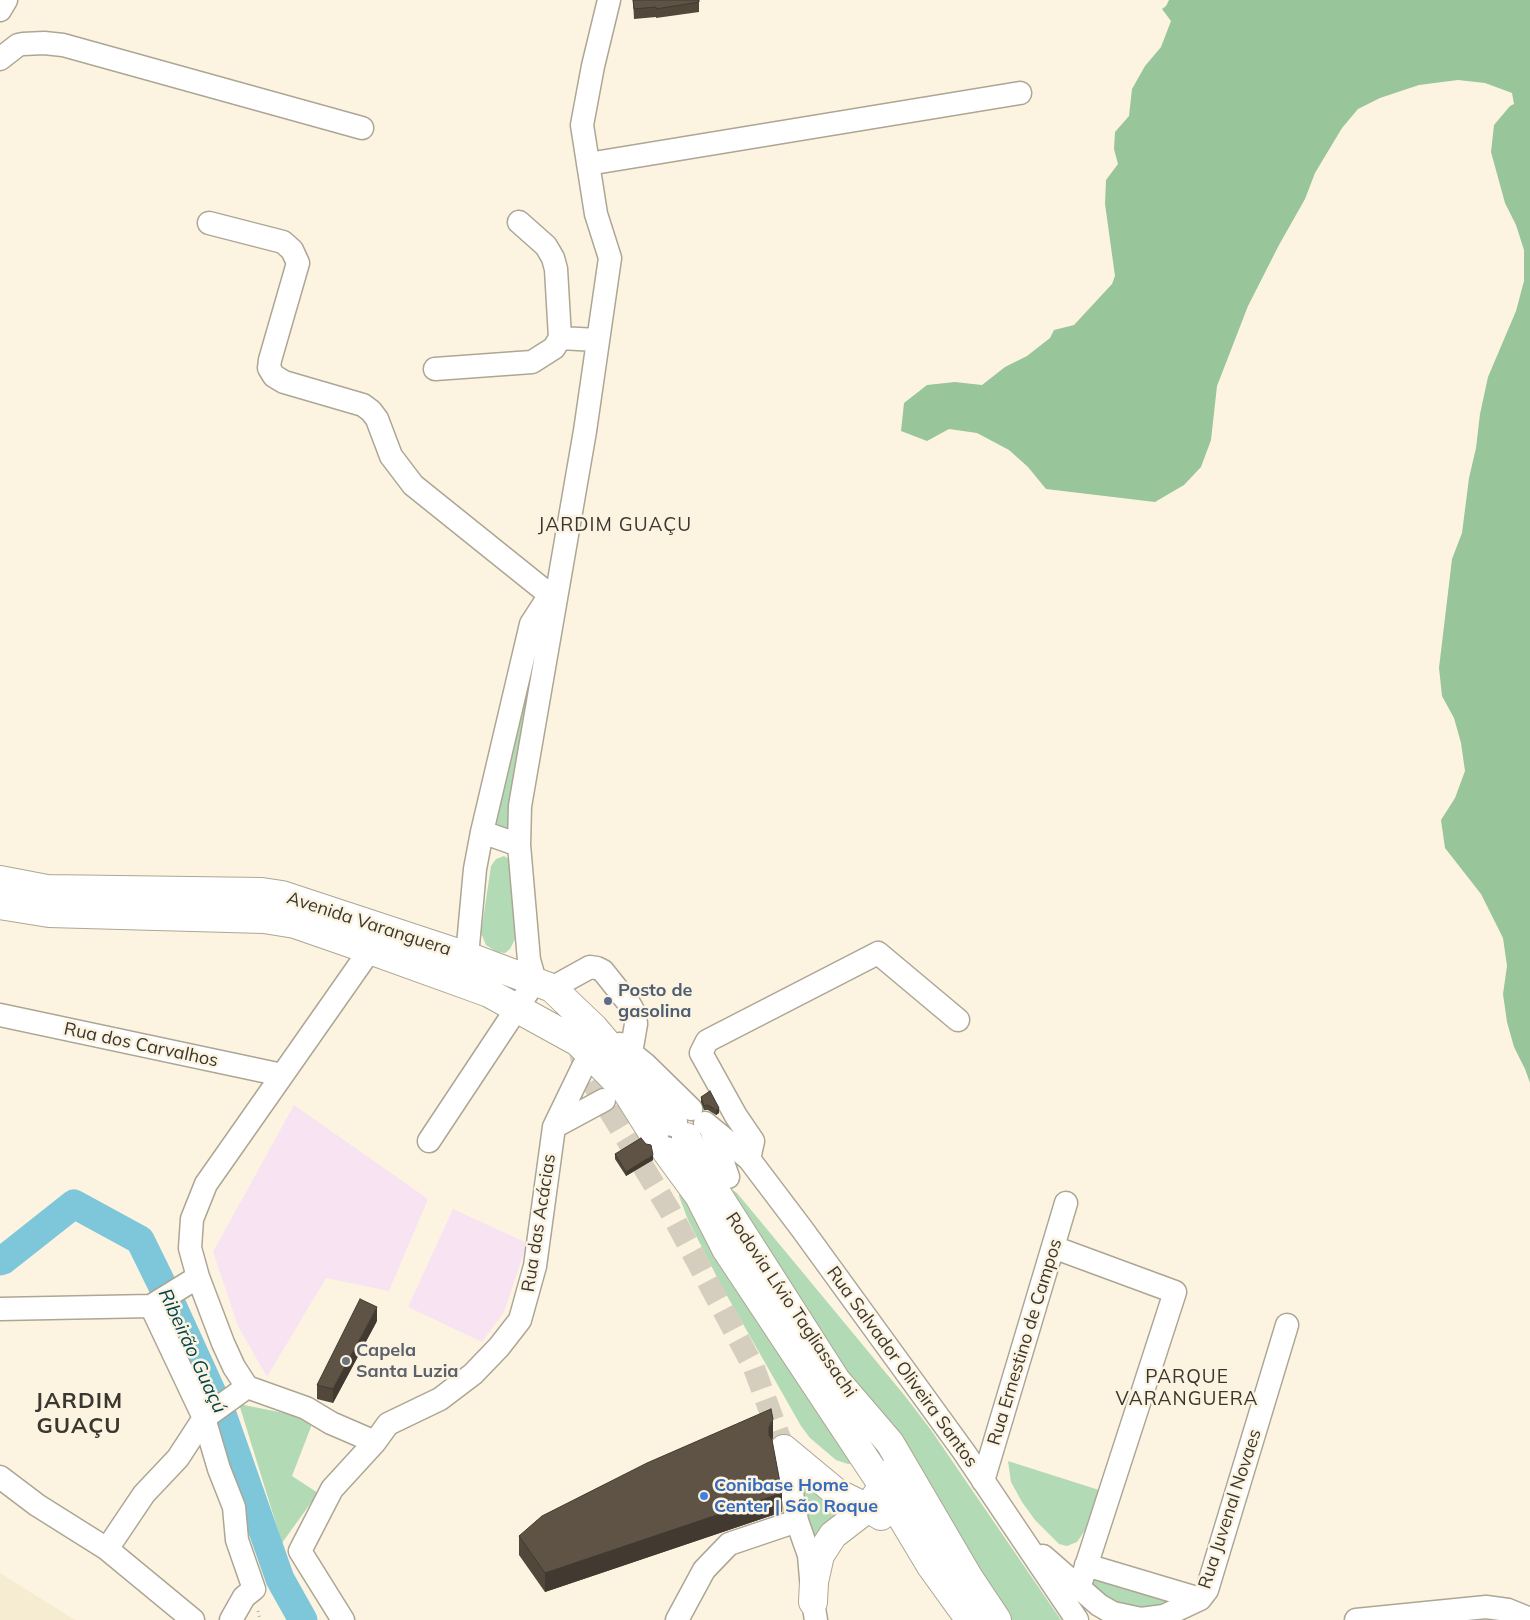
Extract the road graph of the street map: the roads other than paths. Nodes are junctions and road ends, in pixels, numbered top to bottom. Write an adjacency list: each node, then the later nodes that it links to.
1 (6, 0): 3 (street)
2 (609, 0): 7 (street)
3 (0, 10)
4 (0, 59): 6 (street)
5 (1020, 93): 7 (street)
6 (362, 128)
7 (588, 164): 11 (street)
8 (519, 222): 10 (street)
9 (209, 223): 13 (street)
10 (560, 338): 11 (street); 12 (street)
11 (597, 340): 13 (street)
12 (434, 369)
13 (554, 592): 14 (street); 15 (street)
14 (482, 832): 15 (street); 19 (street)
15 (519, 845): 21 (street)
16 (0, 880): 19 (highway, Avenida Varanguera)
17 (0, 905): 18 (highway, Avenida Varanguera)
18 (370, 950): 20 (highway, Avenida Varanguera); 28 (street)
19 (467, 956): 20 (street); 21 (highway, Avenida Varanguera)
20 (458, 982): 22 (highway, Avenida Varanguera)
21 (543, 984): 22 (street); 25 (highway, Avenida Varanguera); 26 (street)
22 (517, 1008): 31 (highway, Avenida Varanguera); 32 (street)
23 (0, 1015): 28 (street, Rua dos Carvalhos)
24 (958, 1020): 33 (street)
25 (594, 1028): 26 (street, Rua Salvador Oliveira Santos); 31 (highway, Avenida Varanguera)
26 (631, 1053): 31 (street, Rua Salvador Oliveira Santos)
27 (583, 1067): 30 (street, Rua das Acácias)
28 (282, 1075): 37 (street)
29 (604, 1100): 30 (street)
30 (554, 1127): 42 (street, Rua das Acácias)
31 (684, 1129): 33 (street, Rua Salvador Oliveira Santos); 34 (highway, Rodovia Lívio Tagliassachi); 47 (highway, Rodovia Lívio Tagliassachi)
32 (429, 1141)
33 (749, 1159): 34 (street); 46 (street, Rua Salvador Oliveira Santos)
34 (721, 1183): 43 (highway, Rodovia Lívio Tagliassachi)
35 (1066, 1203): 36 (street, Rua Ernestino de Campos)
36 (1053, 1247): 46 (street, Rua Ernestino de Campos); 53 (street)
37 (173, 1293): 38 (street); 40 (street); 41 (street)
38 (0, 1309)
39 (1287, 1325): 55 (street, Rua Juvenal Novaes)
40 (247, 1387): 41 (street); 42 (street)
41 (215, 1410): 52 (street); 59 (street)
42 (374, 1442): 60 (street, Rua das Acácias)
43 (890, 1443): 47 (highway); 63 (highway, Rodovia Lívio Tagliassachi)
44 (784, 1449): 48 (highway); 49 (street)
45 (0, 1477): 52 (street)
46 (984, 1481): 50 (street, Rua Salvador Oliveira Santos)
47 (884, 1486): 48 (highway); 51 (highway, Rodovia Lívio Tagliassachi)
48 (868, 1508): 51 (highway); 56 (highway)
49 (798, 1521): 56 (street); 61 (street)
50 (1017, 1532): 54 (street, Rua Juvenal Novaes); 64 (street, Rua Salvador Oliveira Santos)
51 (912, 1536): 62 (highway, Rodovia Lívio Tagliassachi)
52 (107, 1549): 58 (street)
53 (1086, 1565): 54 (street); 55 (street)
54 (1079, 1588): 55 (street, Rua Juvenal Novaes)
55 (1200, 1599)
56 (814, 1611)
57 (1530, 1619): 65 (street)
58 (193, 1620)
59 (232, 1620)
60 (343, 1620)
61 (677, 1620)
62 (970, 1620)
63 (997, 1620)
64 (1077, 1620)
65 (1356, 1620)

